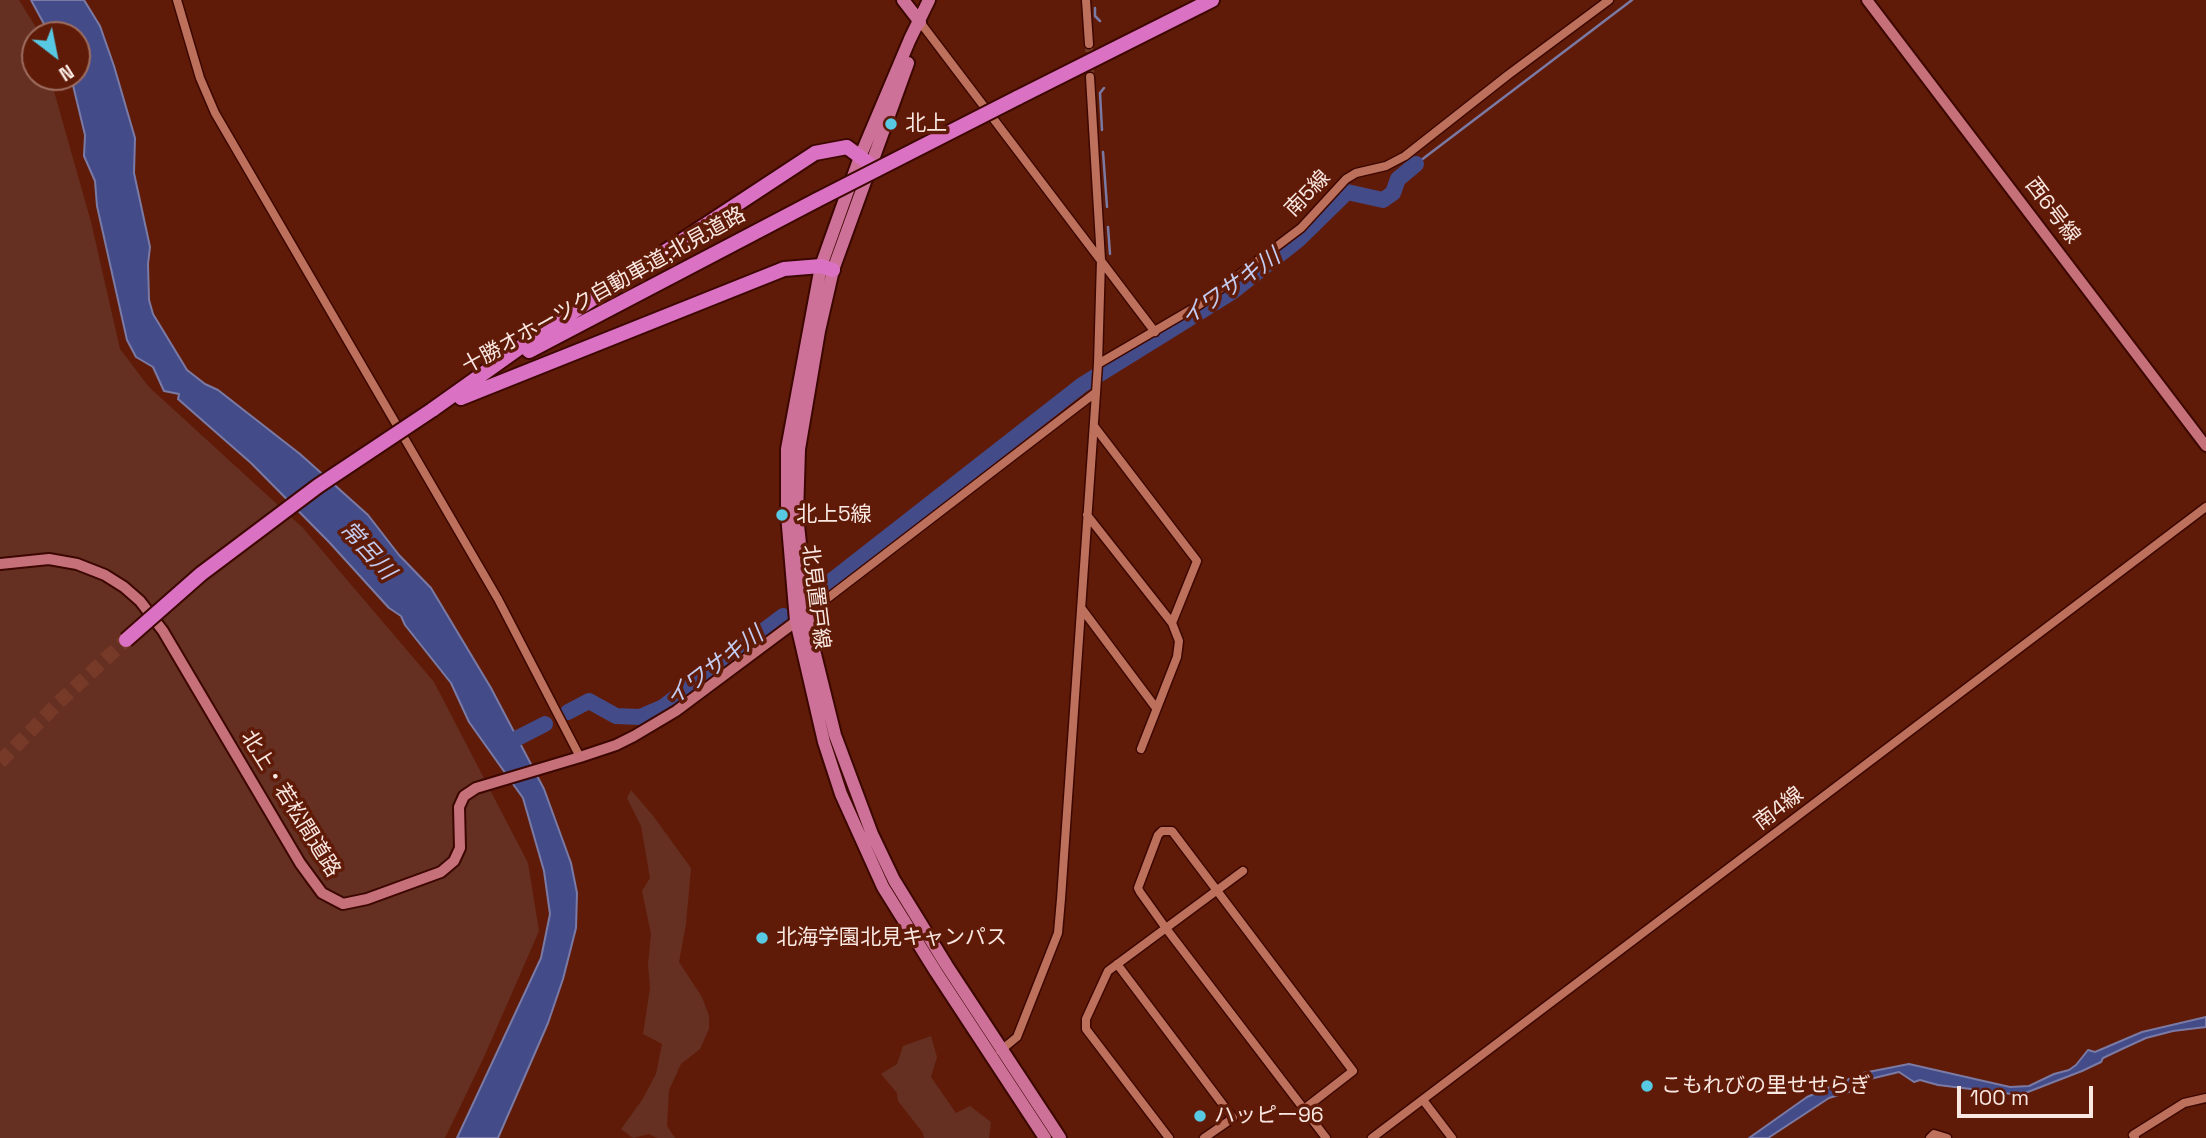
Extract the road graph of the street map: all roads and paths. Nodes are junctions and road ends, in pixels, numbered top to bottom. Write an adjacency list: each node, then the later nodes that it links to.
1 (177, 0): 32 (street)
2 (903, 0): 9 (main road)
3 (929, 0): 9 (main road, 北見置戸線)
4 (1086, 0): 10 (street)
5 (1191, 0): 11 (highway, 十勝オホーツク自動車道;北見道路)
6 (1212, 0): 11 (highway, 十勝オホーツク自動車道;北見道路)
7 (1609, 0): 16 (street, 南5線)
8 (1867, 0): 21 (street, 西6号線)
9 (920, 22): 13 (main road, 北見置戸線); 14 (street)
10 (1089, 44)
11 (1063, 74): 19 (highway, 十勝オホーツク自動車道;北見道路, bridge)
12 (1090, 77): 14 (street)
13 (865, 161): 15 (main road, 北見置戸線); 19 (highway)
14 (1101, 260): 16 (street); 17 (street)
15 (827, 268): 19 (highway); 26 (main road, 北見置戸線); 27 (main road, 北見置戸線)
16 (1155, 332): 17 (street, 南5線)
17 (1097, 371): 18 (street)
18 (1095, 393): 20 (street); 26 (street)
19 (432, 410): 29 (highway, 十勝オホーツク自動車道;北見道路, bridge)
20 (1094, 426): 23 (street); 28 (street)
21 (2206, 446)
22 (2206, 507): 39 (street, 南4線)
23 (1087, 515): 25 (street); 28 (street)
24 (0, 564): 32 (street, 北上・若松間道路)
25 (1082, 609): 30 (street); 37 (street)
26 (807, 614): 27 (street, 北上・若松間道路); 37 (main road, 北見置戸線)
27 (796, 621): 32 (street, 北上・若松間道路); 37 (main road, 北見置戸線)
28 (1172, 623): 30 (street)
29 (126, 640)
30 (1156, 708): 31 (street)
31 (1141, 749)
32 (575, 758)
33 (1243, 871): 34 (street)
34 (1216, 890): 35 (street); 35 (street); 40 (street)
35 (1166, 927): 36 (street); 40 (street)
36 (1117, 964): 43 (street); 44 (street)
37 (997, 1053): 41 (main road, 北見置戸線); 42 (main road, 北見置戸線)
38 (2206, 1098): 50 (street)
39 (1423, 1100): 46 (street, 南4線); 47 (street)
40 (1304, 1109): 45 (street)
41 (1045, 1138)
42 (1060, 1138)
43 (1170, 1138)
44 (1204, 1138)
45 (1326, 1138)
46 (1372, 1138)
47 (1452, 1138)
48 (1930, 1138): 49 (street)
49 (1947, 1138)
50 (2135, 1138)

